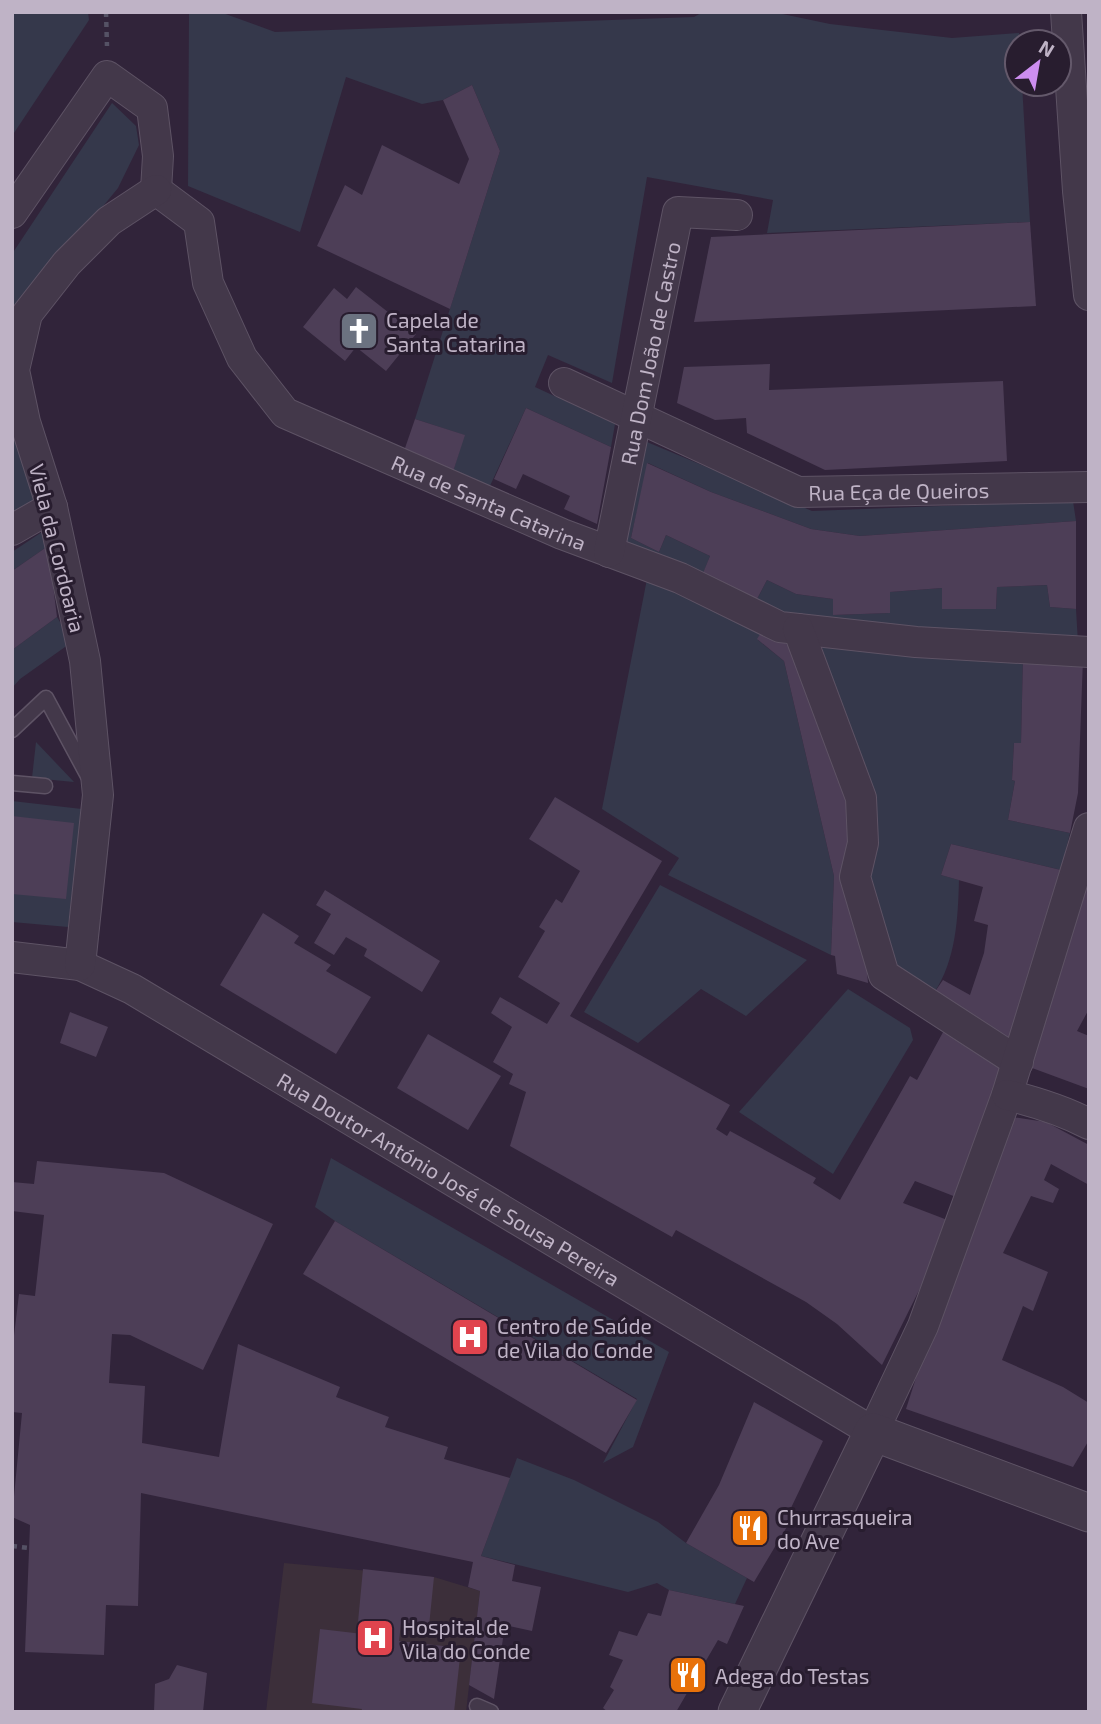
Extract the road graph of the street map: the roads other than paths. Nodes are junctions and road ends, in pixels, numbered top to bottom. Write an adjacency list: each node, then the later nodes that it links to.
1 (1066, 12): 5 (street)
2 (156, 190): 3 (street); 10 (street, Viela da Cordoaria); 12 (street, Rua de Santa Catarina)
3 (12, 213)
4 (737, 215): 8 (street, Rua Dom João de Castro)
5 (1086, 238): 6 (street)
6 (1089, 295)
7 (564, 383): 8 (street, Rua Eça de Queiros)
8 (636, 417): 9 (street, Rua Eça de Queiros); 12 (street, Rua Dom João de Castro)
9 (1089, 487)
10 (52, 508): 11 (street); 18 (street, Viela da Cordoaria)
11 (12, 530)
12 (609, 552): 13 (street, Rua de Santa Catarina)
13 (797, 629): 14 (street, Rua de Santa Catarina); 22 (street)
14 (1089, 652)
15 (12, 730): 18 (lane)
16 (12, 783): 17 (lane)
17 (45, 786)
18 (98, 795): 21 (street, Viela da Cordoaria)
19 (1089, 828): 22 (street)
20 (12, 957): 21 (street, Rua Doutor António José de Sousa Pereira)
21 (80, 965): 25 (street, Rua Doutor António José de Sousa Pereira)
22 (1018, 1062): 23 (street)
23 (1007, 1095): 24 (street); 25 (street)
24 (1089, 1124)
25 (873, 1432): 26 (street); 27 (street)
26 (1089, 1513)
27 (737, 1712)

